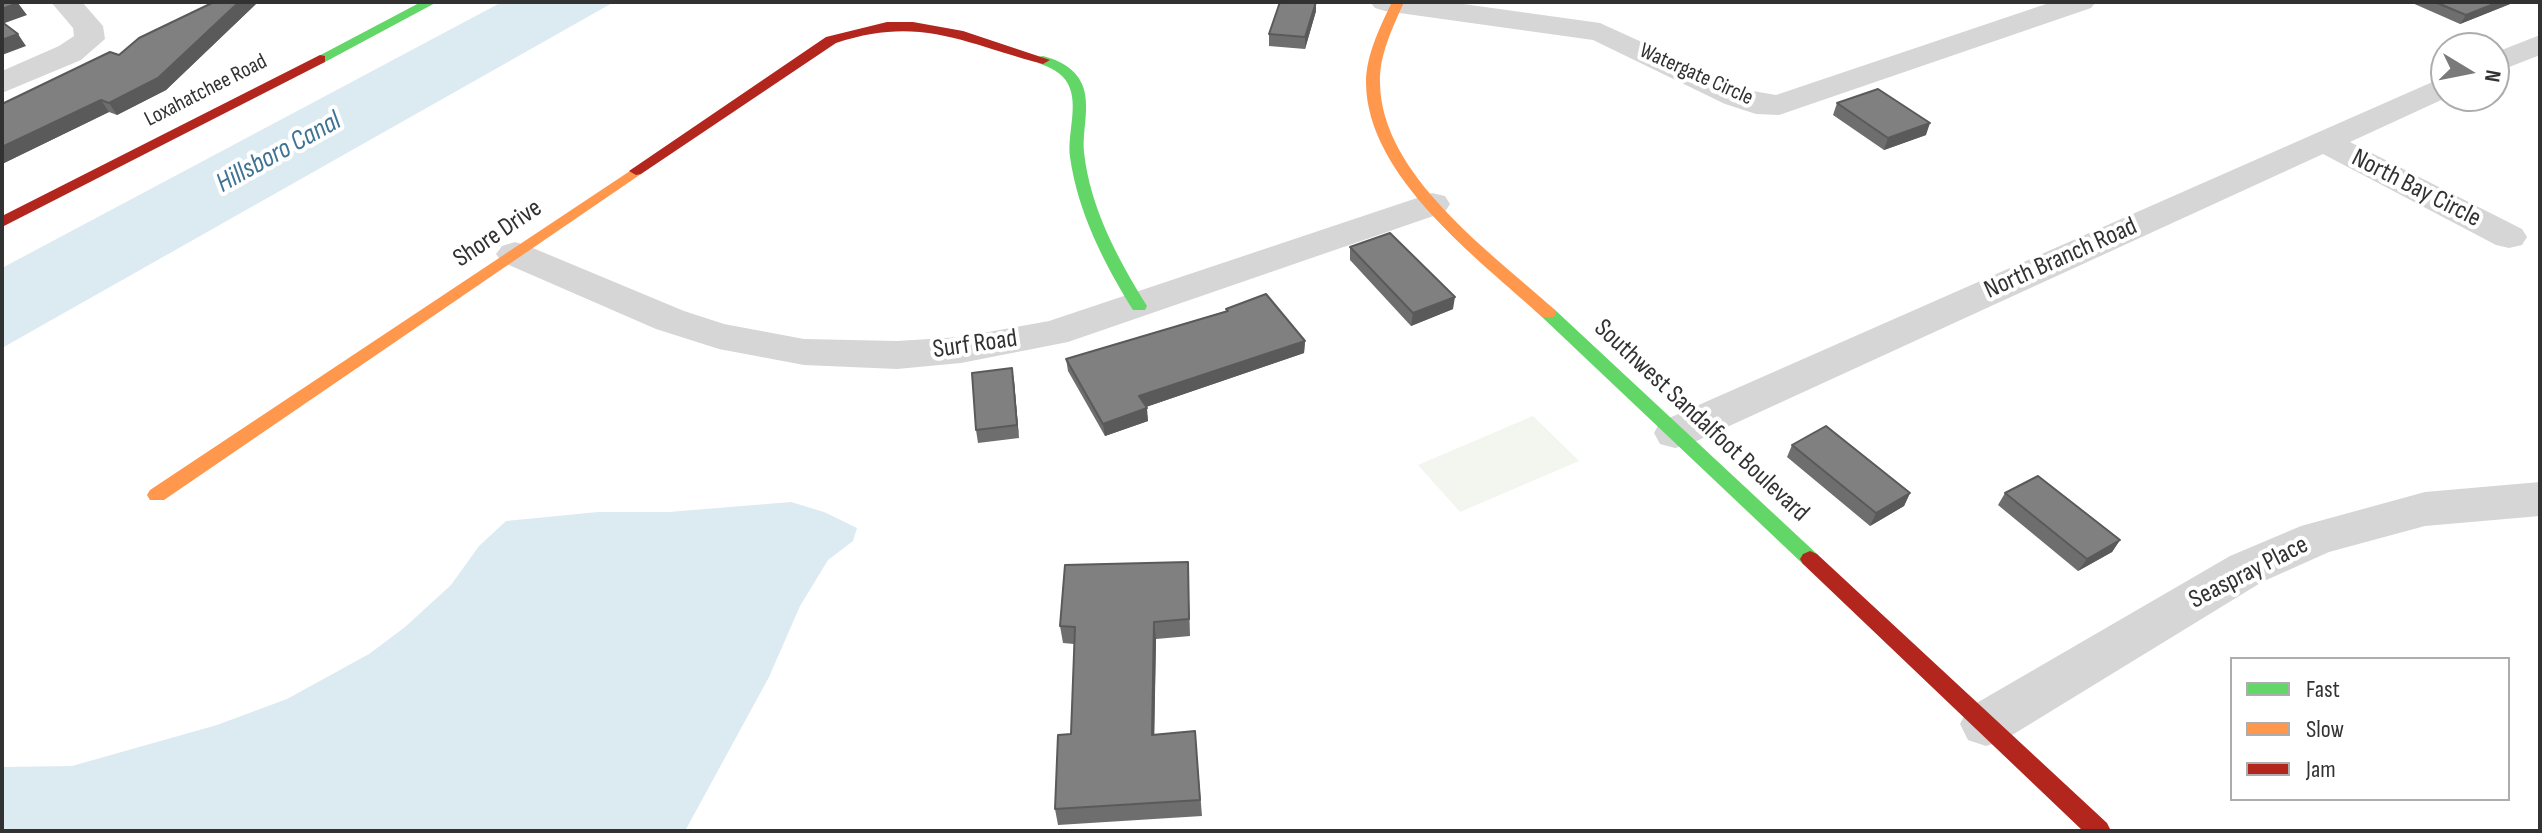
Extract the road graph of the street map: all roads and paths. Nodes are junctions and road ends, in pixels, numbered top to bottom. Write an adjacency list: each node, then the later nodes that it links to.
1 (66, 2): 7 (street)
2 (431, 2): 11 (street, Loxahatchee Road)
3 (2081, 2): 4 (street, Watergate Circle)
4 (1393, 3): 10 (street, Southwest Sandalfoot Boulevard)
5 (2540, 44): 6 (street)
6 (2510, 57)
7 (2, 83)
8 (2430, 93): 9 (street, North Branch Road)
9 (2323, 141): 12 (street, North Bay Circle); 15 (street, North Branch Road)
10 (1432, 204): 14 (street, Surf Road); 15 (street, Southwest Sandalfoot Boulevard)
11 (2, 222)
12 (2509, 237)
13 (515, 254): 14 (street, Surf Road); 14 (street, Shore Drive); 16 (street, Shore Drive)
14 (1139, 306)
15 (1675, 433): 18 (street, Southwest Sandalfoot Boulevard)
16 (157, 495)
17 (2540, 499): 18 (street, Seaspray Place)
18 (1986, 724): 19 (street, Southwest Sandalfoot Boulevard)
19 (2099, 831)

